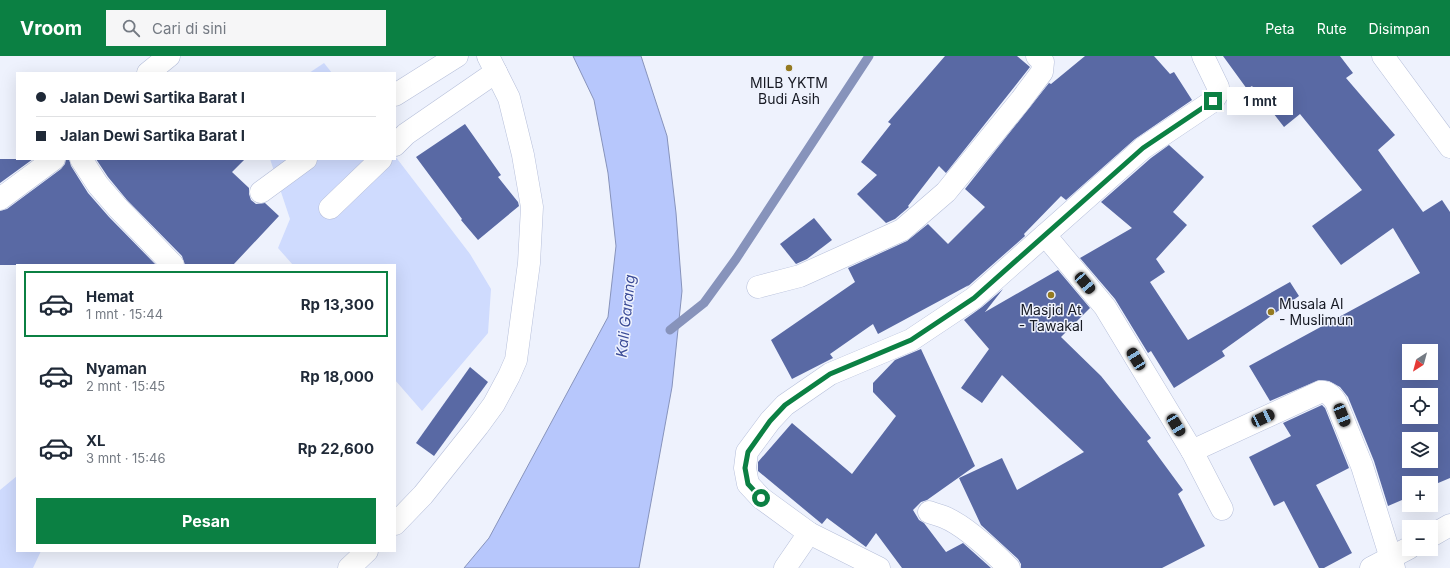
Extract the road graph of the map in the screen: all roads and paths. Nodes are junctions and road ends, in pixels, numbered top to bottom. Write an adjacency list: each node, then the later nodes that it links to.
1 (169, 56): 7 (street)
2 (457, 56): 8 (street)
3 (1037, 56): 20 (street)
4 (1203, 56): 18 (street)
5 (1383, 56): 10 (street)
6 (492, 64): 9 (street); 24 (street)
7 (149, 72)
8 (396, 94)
9 (396, 144)
10 (1450, 146)
11 (53, 160): 16 (street)
12 (82, 160): 19 (street)
13 (305, 160): 15 (street)
14 (380, 160): 17 (street)
15 (261, 192)
16 (0, 199)
17 (330, 208)
18 (1045, 235): 21 (street); 27 (street)
19 (172, 264)
20 (758, 287)
21 (1192, 451): 22 (street); 29 (street)
22 (1222, 509)
23 (929, 512): 33 (street)
24 (396, 523)
25 (1450, 525): 26 (street)
26 (1438, 532)
27 (809, 533): 31 (street); 32 (street)
28 (366, 552): 30 (street)
29 (1398, 558): 34 (street)
30 (349, 568)
31 (785, 568)
32 (879, 568)
33 (1009, 568)
34 (1371, 568)

